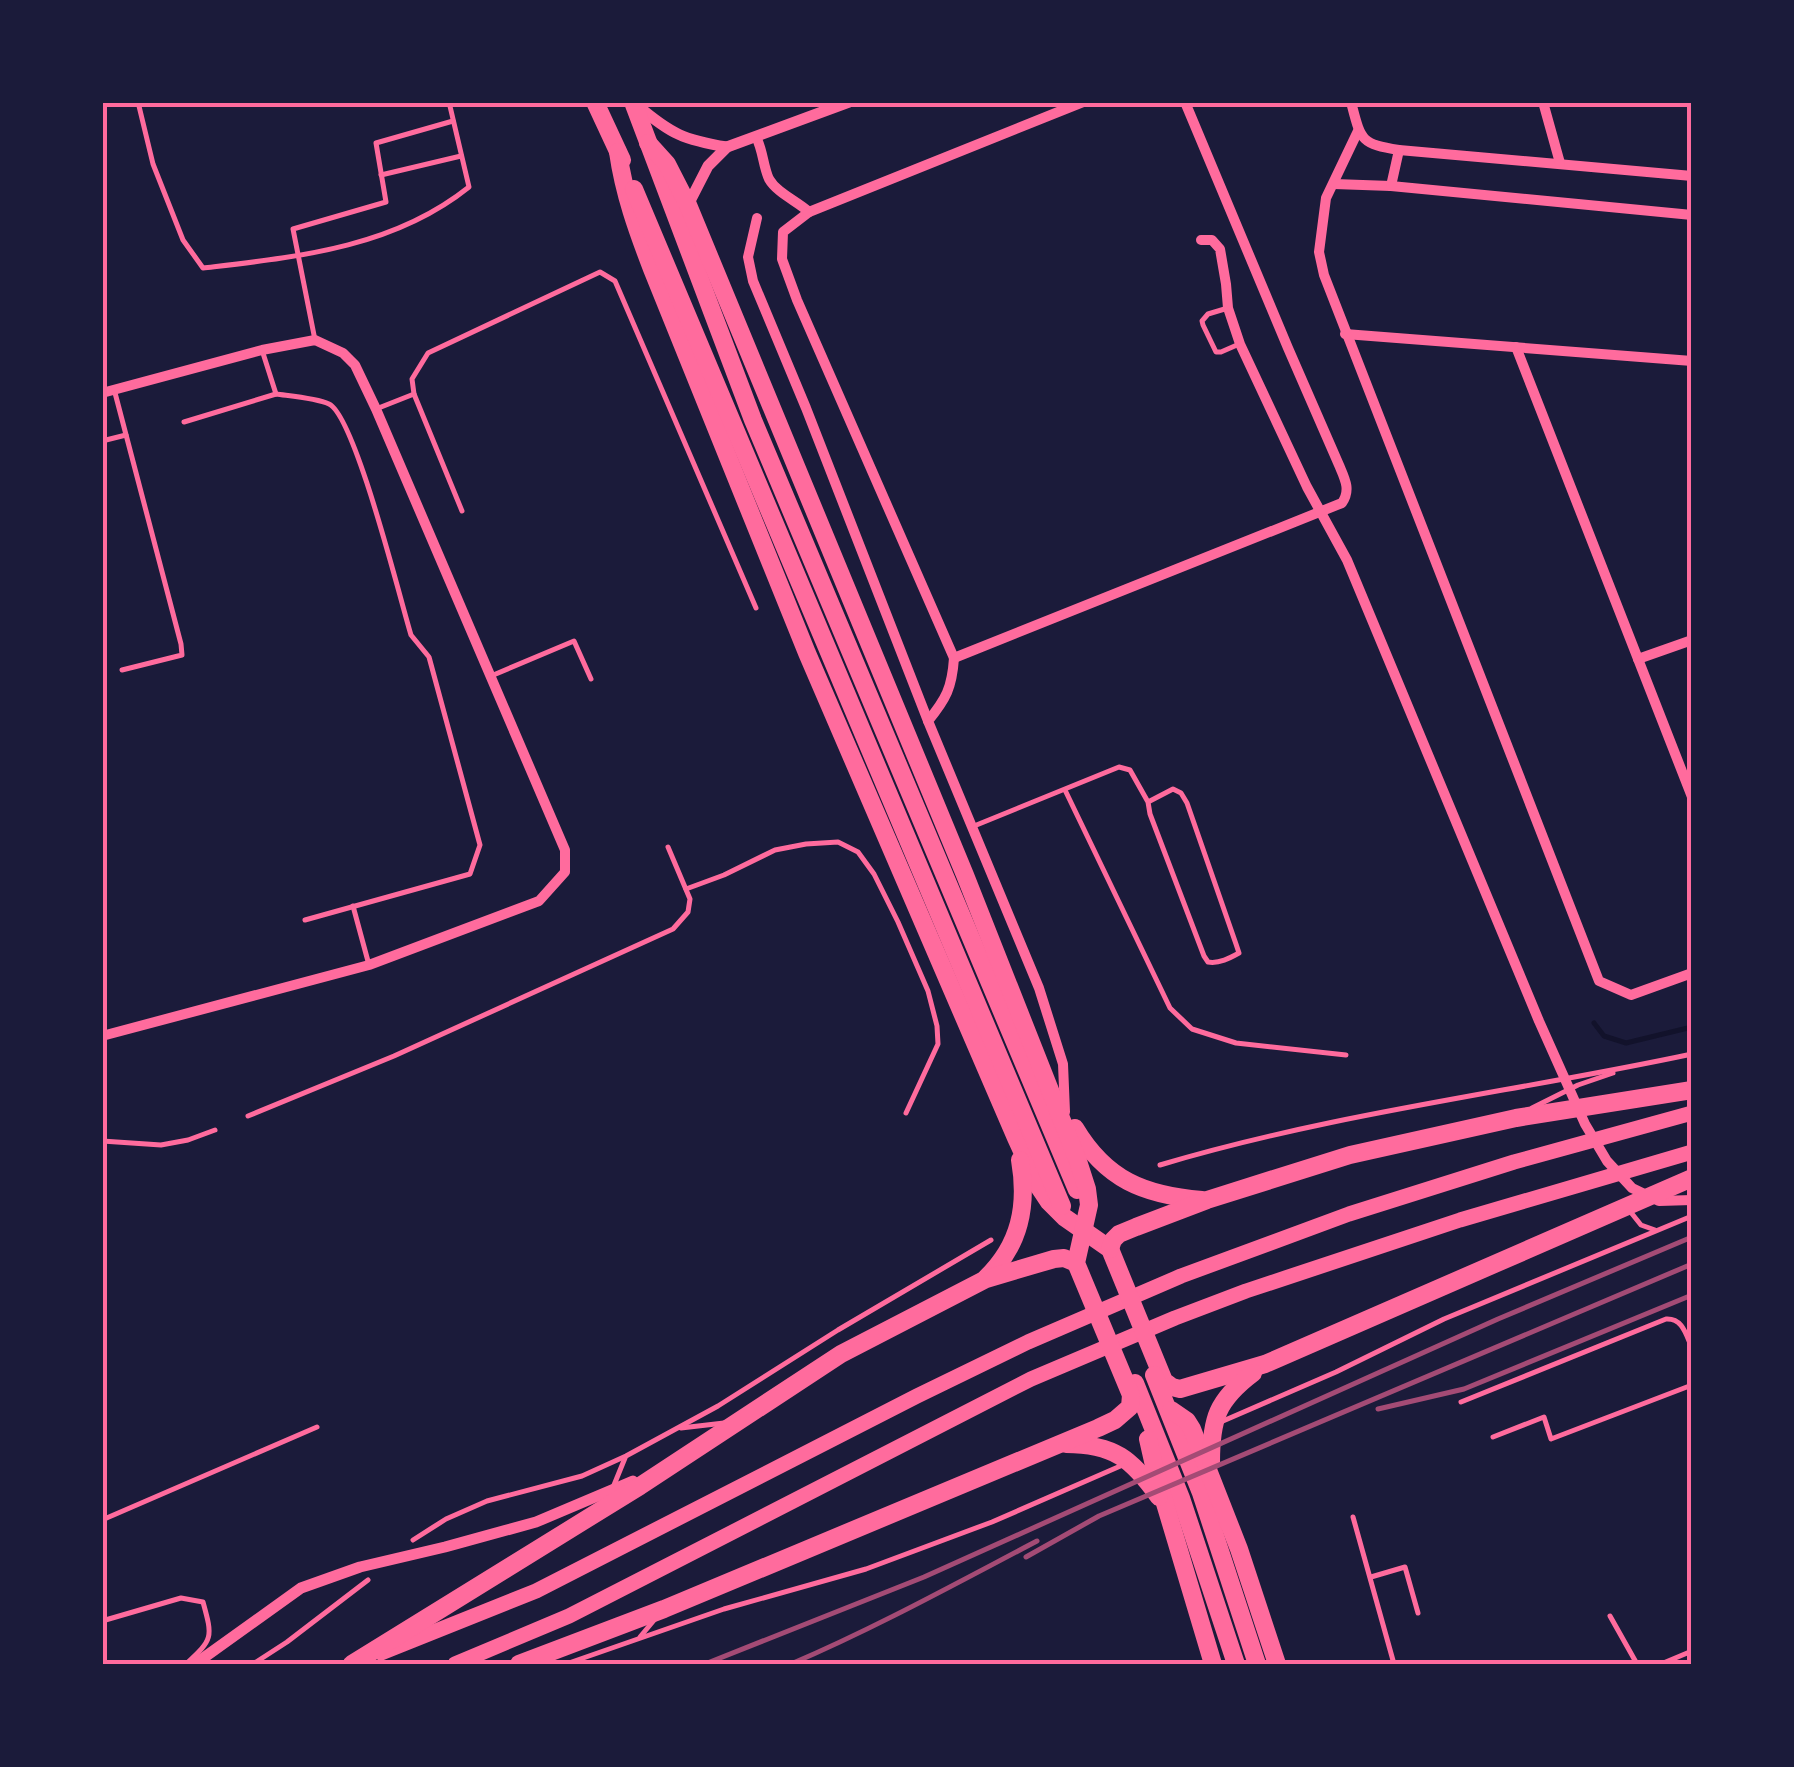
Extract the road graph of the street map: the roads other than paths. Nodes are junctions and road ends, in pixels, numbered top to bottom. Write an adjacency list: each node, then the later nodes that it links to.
1 (138, 102): 28 (lane)
2 (450, 102): 10 (lane)
3 (596, 102): 16 (highway)
4 (634, 102): 13 (highway); 14 (street)
5 (849, 102): 12 (street)
6 (1083, 102): 24 (street)
7 (1185, 102): 46 (street)
8 (1351, 102): 11 (street)
9 (1544, 102): 18 (street)
10 (454, 120): 17 (lane); 19 (lane)
11 (1358, 131): 15 (street); 21 (street)
12 (756, 137): 14 (street); 24 (street)
13 (648, 143): 23 (highway); 126 (highway)
14 (727, 148): 23 (street)
15 (1399, 150): 18 (street); 22 (street)
16 (618, 152): 74 (highway); 125 (highway)
17 (462, 156): 19 (lane); 28 (lane)
18 (1560, 163): 20 (street)
19 (382, 175): 28 (lane)
20 (1692, 176)
21 (1334, 184): 22 (street); 30 (street)
22 (1391, 186): 25 (street)
23 (688, 204): 66 (highway)
24 (809, 212): 46 (street)
25 (1692, 215)
26 (757, 218): 51 (street)
27 (1201, 240): 29 (street)
28 (297, 257): 31 (lane)
29 (1228, 308): 32 (street); 32 (lane)
30 (1345, 334): 33 (street); 61 (street)
31 (314, 340): 34 (street); 39 (street)
32 (1240, 344): 80 (street)
33 (1516, 347): 35 (street); 47 (street)
34 (262, 350): 36 (street); 37 (lane)
35 (1692, 361)
36 (108, 391): 41 (lane)
37 (276, 394): 40 (lane); 58 (lane)
38 (414, 394): 39 (lane); 43 (lane); 44 (lane)
39 (376, 409): 49 (street)
40 (184, 422)
41 (126, 435): 42 (lane); 48 (lane)
42 (102, 441)
43 (462, 510)
44 (756, 608)
45 (1692, 640): 47 (street)
46 (954, 658): 51 (street)
47 (1638, 660): 53 (street)
48 (122, 670)
49 (491, 676): 50 (lane); 60 (street)
50 (591, 679)
51 (928, 722): 55 (street)
52 (1066, 790): 54 (lane); 55 (lane); 64 (lane)
53 (1692, 797)
54 (1148, 802): 54 (lane)
55 (972, 827): 68 (street)
56 (668, 847): 57 (lane)
57 (686, 888): 69 (lane); 71 (lane)
58 (354, 906): 59 (lane); 60 (lane)
59 (305, 920)
60 (368, 965): 62 (street)
61 (1692, 973)
62 (102, 1036)
63 (1692, 1054): 65 (lane)
64 (1346, 1055)
65 (1632, 1067): 72 (lane); 77 (lane)
66 (1042, 1072): 68 (highway); 83 (highway)
67 (1692, 1090): 72 (highway)
68 (1066, 1112): 79 (highway)
69 (906, 1113)
70 (1692, 1113): 120 (highway)
71 (248, 1116)
72 (1516, 1118): 79 (highway)
73 (215, 1130): 75 (lane)
74 (1016, 1138): 83 (highway); 88 (highway)
75 (102, 1141)
76 (1692, 1152): 121 (highway)
77 (1160, 1166)
78 (1692, 1178): 81 (highway)
79 (1206, 1200): 86 (highway)
80 (1692, 1200)
81 (1626, 1207): 84 (lane); 90 (highway)
82 (1692, 1216): 84 (lane)
83 (1084, 1229): 86 (highway); 87 (highway)
84 (1658, 1231): 115 (lane)
85 (991, 1240): 98 (lane)
86 (1110, 1249): 92 (highway)
87 (1076, 1264): 88 (highway); 93 (highway)
88 (986, 1278): 96 (highway)
89 (1692, 1348): 94 (lane)
90 (1265, 1364): 92 (highway); 103 (highway)
91 (1692, 1384): 99 (lane)
92 (1172, 1385): 95 (highway)
93 (1131, 1395): 95 (highway); 100 (highway)
94 (1461, 1402)
95 (1156, 1404): 103 (highway); 105 (highway)
96 (738, 1422): 98 (lane); 101 (highway)
97 (317, 1427): 107 (lane)
98 (678, 1428): 102 (lane)
99 (1493, 1437)
100 (1060, 1444): 105 (highway); 111 (highway)
101 (694, 1450): 104 (street); 120 (highway)
102 (626, 1456): 104 (lane); 108 (lane)
103 (1213, 1480): 127 (highway)
104 (611, 1492): 118 (street)
105 (1167, 1510): 124 (highway)
106 (1353, 1518): 109 (lane)
107 (102, 1520)
108 (413, 1540)
109 (1371, 1576): 112 (lane); 128 (lane)
110 (368, 1580): 119 (lane)
111 (664, 1609): 115 (lane); 122 (highway)
112 (1418, 1613)
113 (1610, 1616): 129 (lane)
114 (102, 1620): 117 (lane)
115 (638, 1638): 123 (lane)
116 (1692, 1651): 130 (lane)
117 (186, 1664)
118 (195, 1664)
119 (253, 1664)
120 (352, 1664)
121 (456, 1664)
122 (518, 1664)
123 (566, 1664)
124 (1213, 1664)
125 (1236, 1664)
126 (1257, 1664)
127 (1277, 1664)
128 (1394, 1664)
129 (1637, 1664)
130 (1662, 1664)

